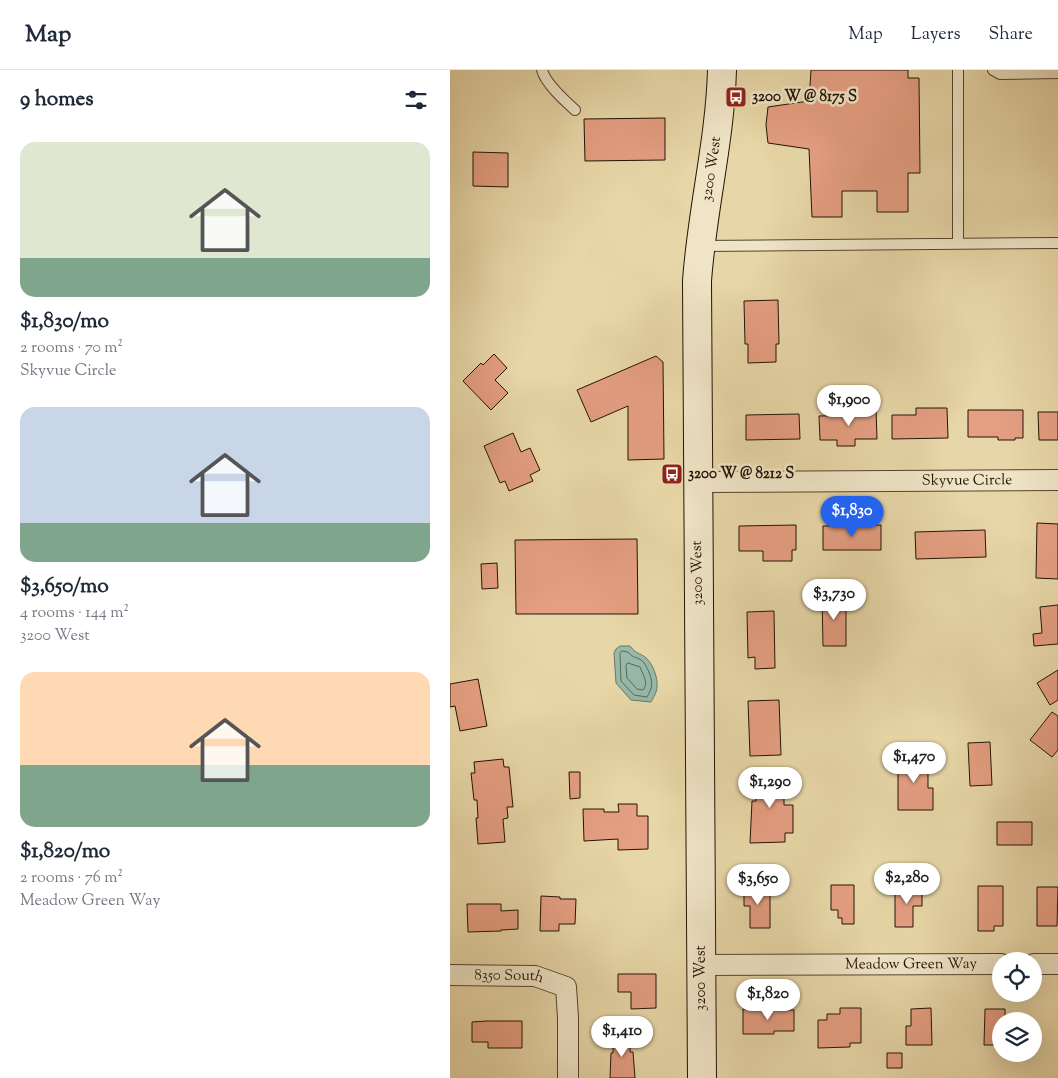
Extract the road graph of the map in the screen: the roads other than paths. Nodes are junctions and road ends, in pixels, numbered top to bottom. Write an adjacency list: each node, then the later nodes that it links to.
1 (542, 70): 6 (lane)
2 (722, 70): 9 (street, 3200 West)
3 (958, 70): 8 (lane)
4 (993, 70): 5 (lane)
5 (1058, 73)
6 (575, 110)
7 (1058, 243): 8 (lane)
8 (958, 244): 9 (lane)
9 (700, 246): 11 (street, 3200 West)
10 (1058, 480): 11 (street, Skyvue Circle)
11 (697, 482): 15 (street, 3200 West)
12 (992, 964): 15 (street, Meadow Green Way)
13 (1042, 964): 14 (street)
14 (1058, 964)
15 (701, 965): 18 (street, 3200 West)
16 (450, 975): 17 (street, 8350 South)
17 (568, 1078)
18 (702, 1078)

